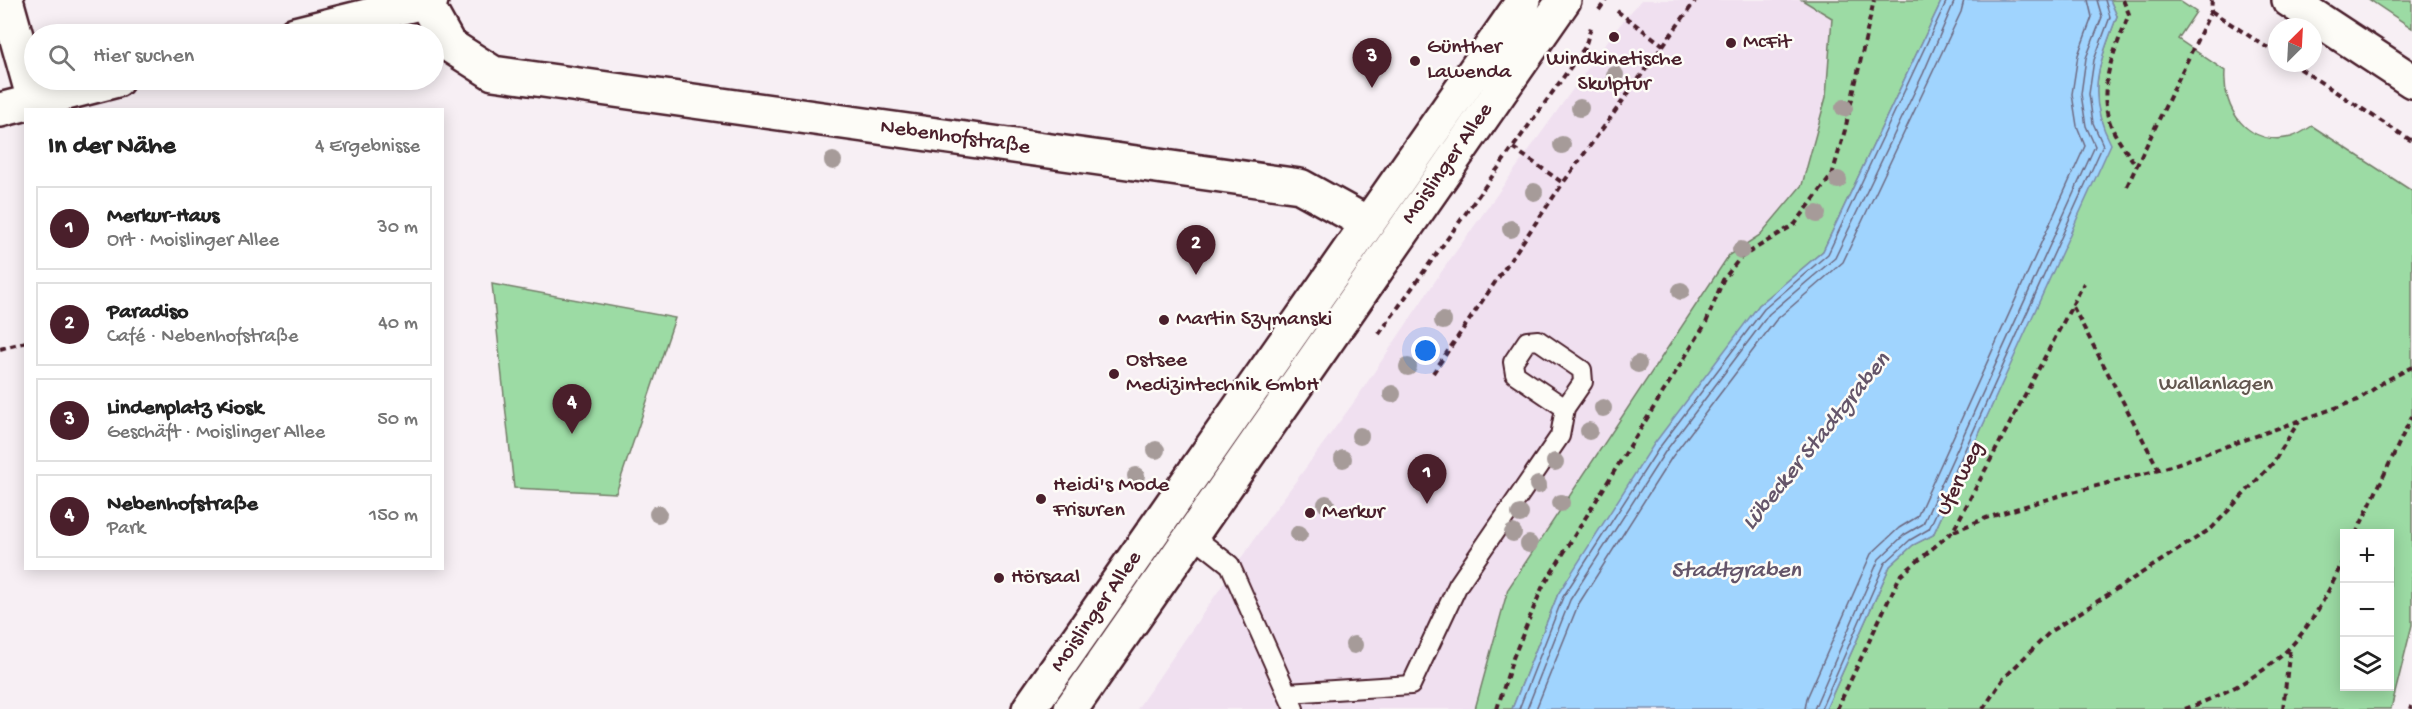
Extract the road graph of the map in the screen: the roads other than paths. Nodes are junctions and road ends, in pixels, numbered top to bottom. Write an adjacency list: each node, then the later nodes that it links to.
1 (6, 0): 9 (main road)
2 (1524, 0): 15 (main road, Moislinger Allee)
3 (1564, 0): 16 (main road, Moislinger Allee)
4 (2289, 0): 10 (main road)
5 (428, 1): 6 (main road); 7 (main road, Nebenhofstraße)
6 (336, 24)
7 (439, 24)
8 (444, 35): 15 (main road, Nebenhofstraße)
9 (24, 64)
10 (2412, 81)
11 (31, 90): 13 (main road)
12 (76, 90): 13 (main road)
13 (34, 100): 14 (main road)
14 (0, 110)
15 (1367, 223): 16 (main road, Moislinger Allee); 18 (main road, Moislinger Allee)
16 (1395, 241): 19 (main road, Moislinger Allee)
17 (1565, 408): 20 (lane)
18 (1165, 514): 19 (main road); 21 (main road, Moislinger Allee)
19 (1192, 535): 20 (lane); 22 (main road, Moislinger Allee)
20 (1291, 701)
21 (1029, 709)
22 (1071, 709)

